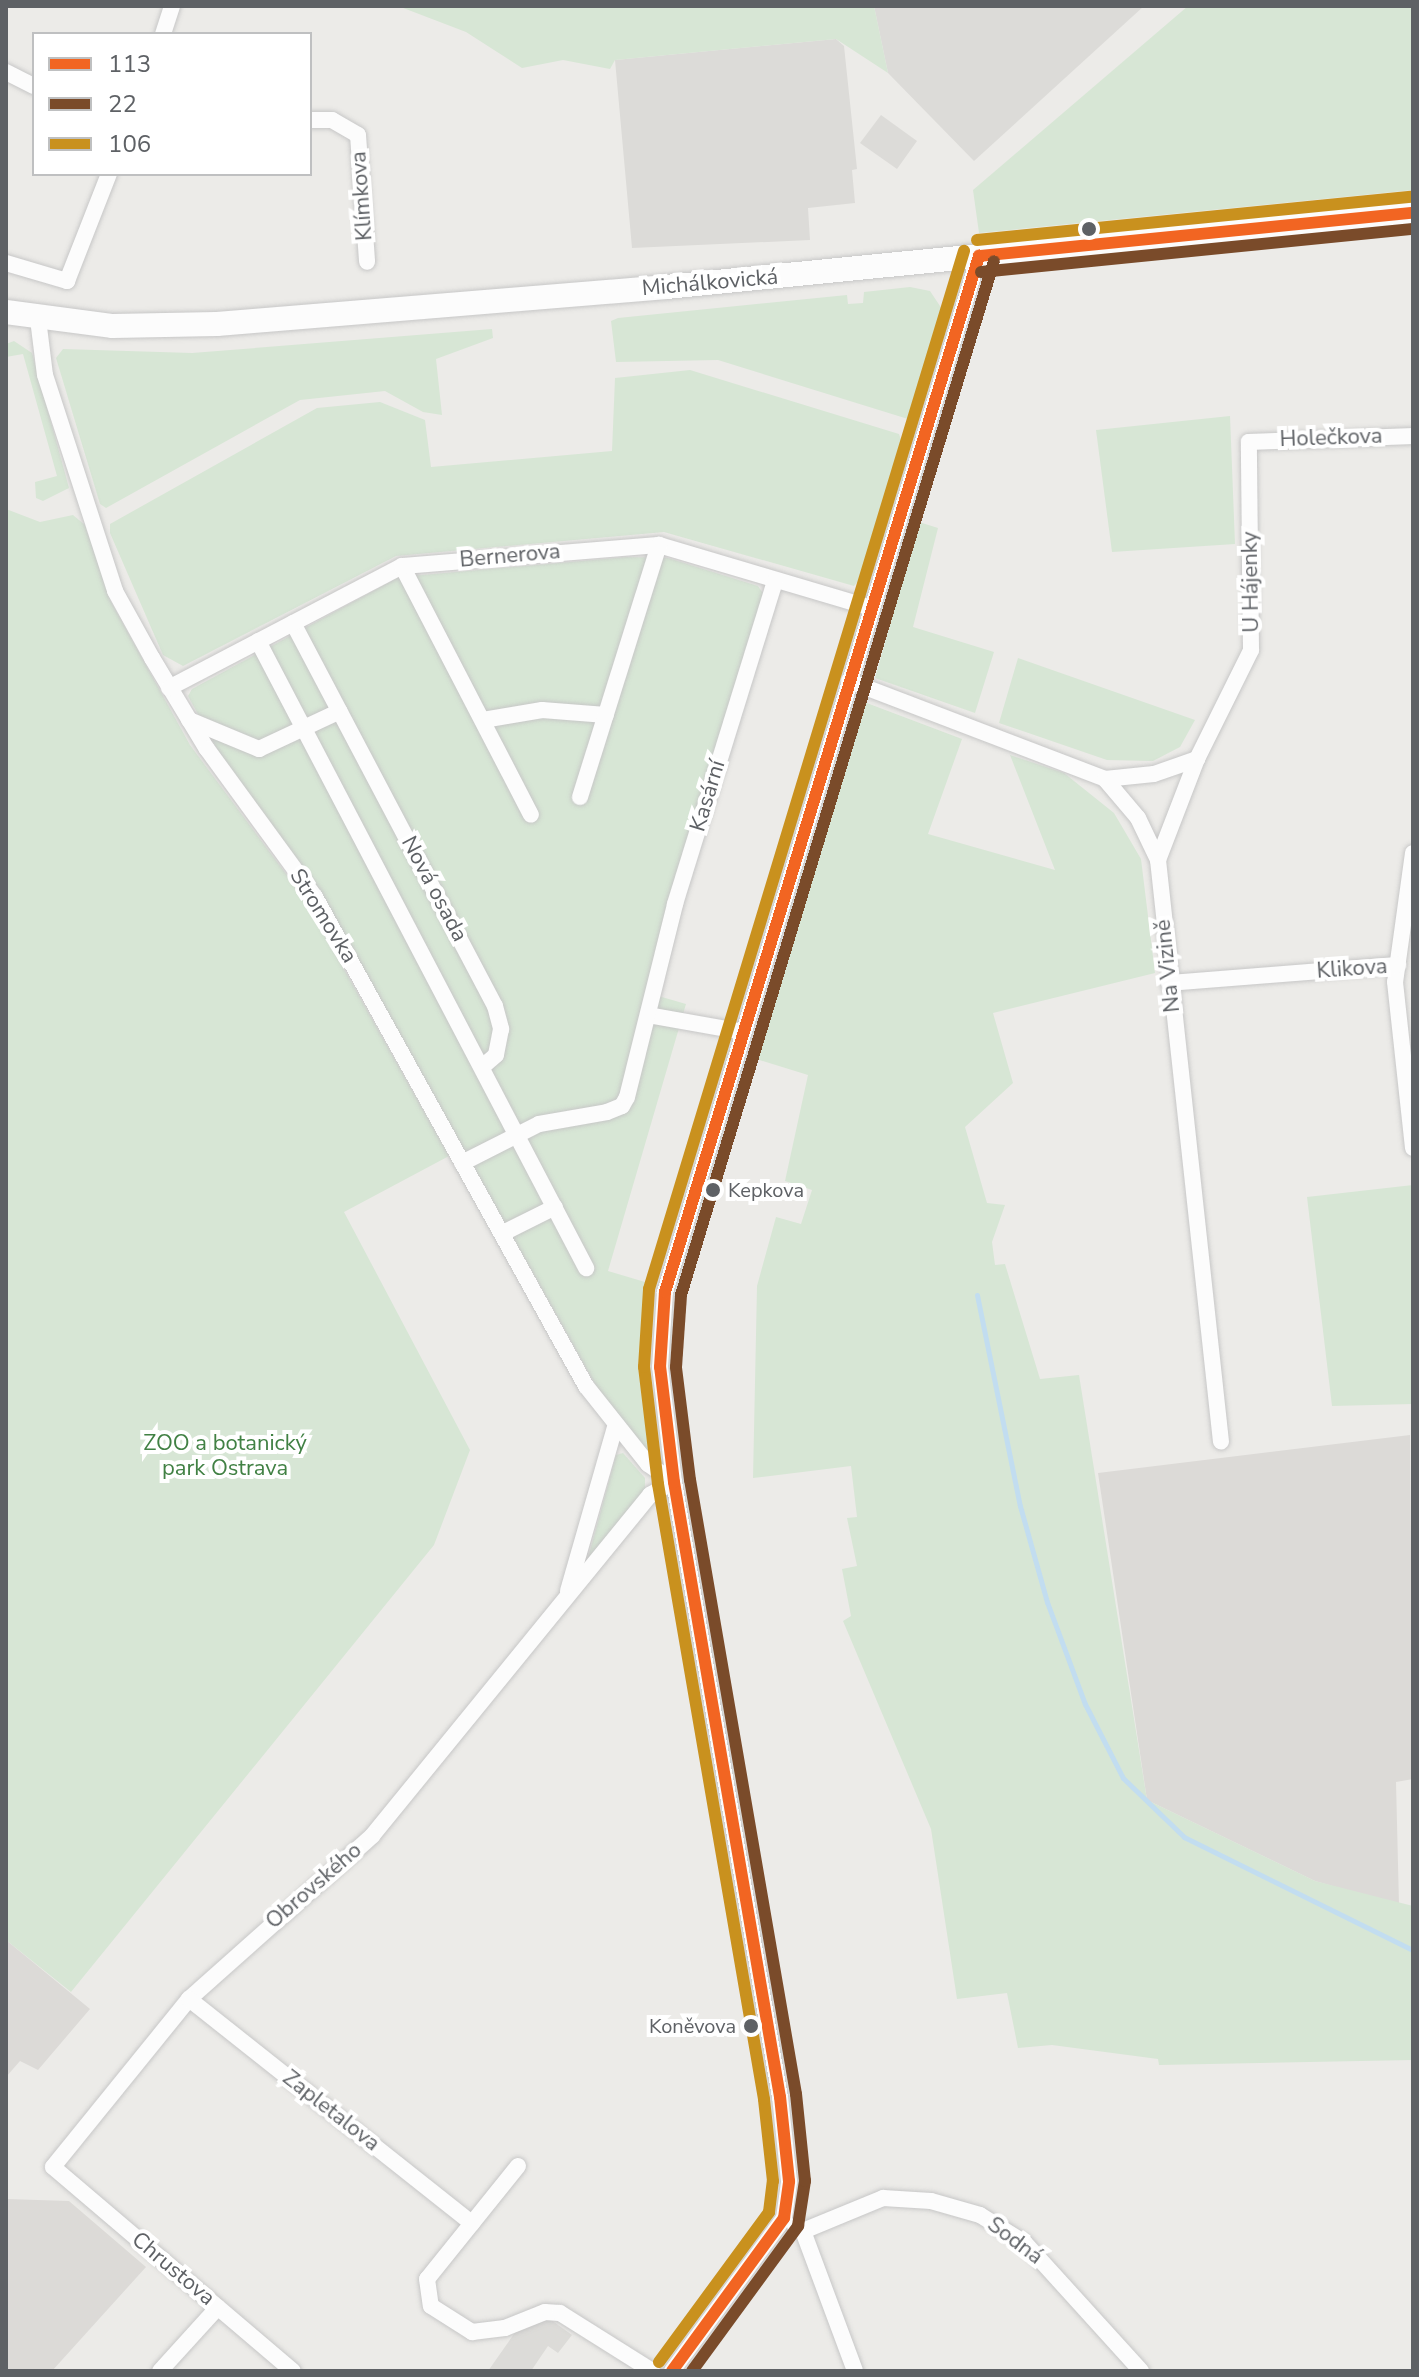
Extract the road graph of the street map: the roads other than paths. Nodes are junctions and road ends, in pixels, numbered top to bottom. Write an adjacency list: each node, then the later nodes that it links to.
1 (172, 6): 2 (street)
2 (164, 32)
3 (6, 72): 4 (street)
4 (32, 85)
5 (312, 120): 9 (street, Klímkova)
6 (108, 176): 10 (street)
7 (1413, 213): 8 (street, Michálkovická)
8 (979, 256): 12 (street, Michálkovická); 18 (street)
9 (367, 262)
10 (6, 263)
11 (6, 312): 12 (street, Michálkovická)
12 (38, 319): 22 (street, Stromovka)
13 (1413, 436): 14 (street, Holečkova)
14 (1249, 442): 28 (street, U Hájenky)
15 (659, 545): 16 (street, Bernerova); 17 (street, Bernerova); 24 (street)
16 (402, 566): 19 (street, Bernerova); 26 (street)
17 (775, 580): 18 (street, Bernerova); 36 (street, Kasární)
18 (872, 608): 21 (street)
19 (293, 623): 20 (street, Bernerova); 23 (street, Nová osada)
20 (258, 641): 22 (street, Bernerova); 27 (street, Nová osada)
21 (849, 681): 29 (street, Na Vizině); 37 (street)
22 (169, 688): 25 (street, Stromovka)
23 (340, 711): 27 (street); 38 (street, Nová osada)
24 (606, 715): 26 (street); 30 (street)
25 (189, 720): 27 (street); 41 (street, Stromovka)
26 (483, 720): 31 (street)
27 (305, 731): 38 (street, Nová osada)
28 (1197, 759): 29 (street); 33 (street, U Hájenky)
29 (1105, 779): 33 (street, Na Vizině)
30 (580, 797)
31 (531, 815)
32 (1413, 853): 34 (street)
33 (1158, 860): 35 (street, Na Vizině)
34 (1398, 965): 35 (street, Klikova); 40 (street, Klikova)
35 (1169, 983): 46 (street, Na Vizině)
36 (648, 1015): 37 (street); 39 (street)
37 (743, 1032): 47 (street)
38 (482, 1067): 39 (street, Nová osada)
39 (516, 1134): 41 (street); 42 (street, Nová osada)
40 (1413, 1148)
41 (462, 1163): 43 (street, Stromovka)
42 (555, 1207): 43 (street); 44 (street, Nová osada)
43 (503, 1233): 45 (street, Stromovka)
44 (586, 1268)
45 (615, 1427): 47 (street, Stromovka); 48 (street, Obrovského)
46 (1221, 1442)
47 (674, 1482): 48 (street, Obrovského); 52 (street)
48 (567, 1596): 49 (street, Obrovského)
49 (189, 1999): 51 (street, Obrovského); 53 (street, Zapletalova)
50 (518, 2166): 53 (street)
51 (53, 2167): 55 (street, Chrustova)
52 (784, 2218): 54 (street); 59 (street)
53 (472, 2223): 58 (street)
54 (803, 2231): 60 (street); 61 (street, Sodná)
55 (218, 2307): 56 (street); 57 (street, Chrustova)
56 (160, 2371)
57 (293, 2371)
58 (652, 2371)
59 (672, 2371)
60 (855, 2371)
61 (1141, 2371)

